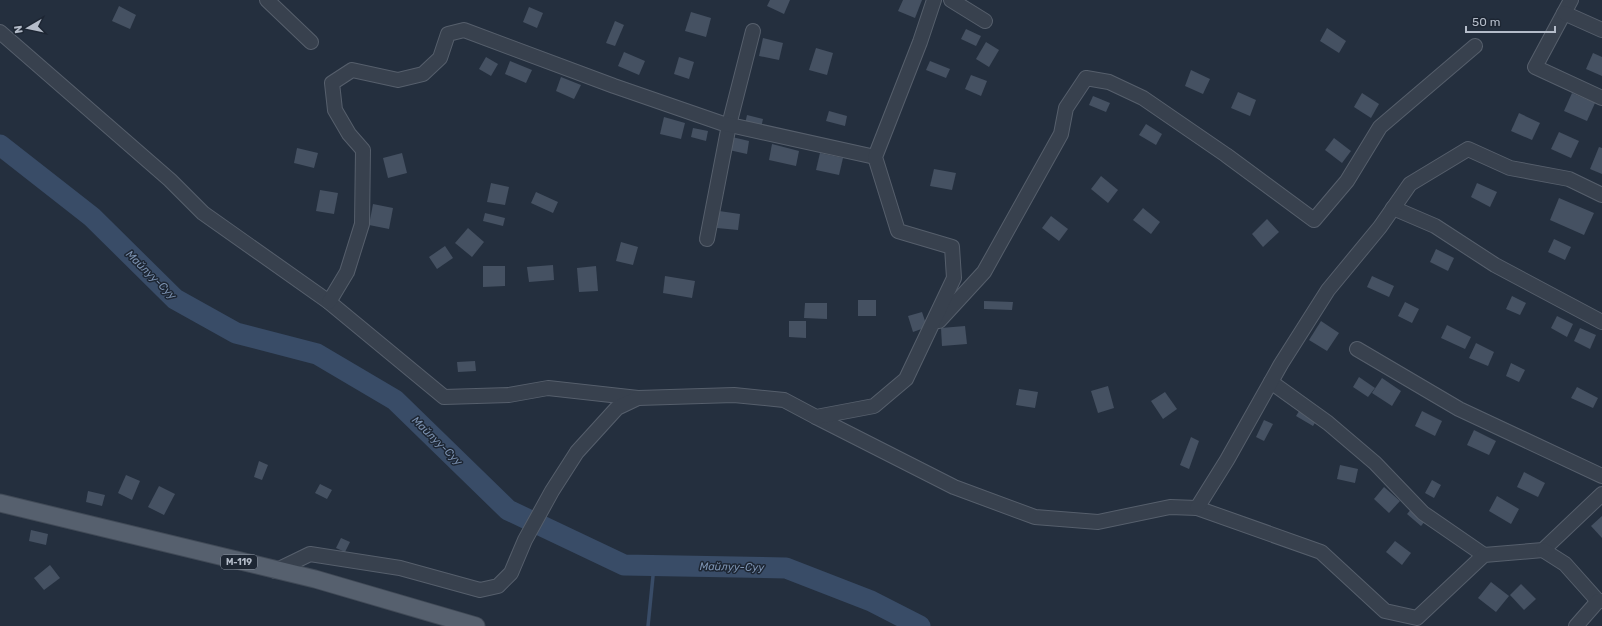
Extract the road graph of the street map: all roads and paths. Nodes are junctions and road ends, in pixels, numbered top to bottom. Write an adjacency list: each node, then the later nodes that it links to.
1 (267, 0): 10 (street)
2 (934, 0): 14 (street)
3 (951, 0): 6 (street)
4 (1571, 0): 5 (street)
5 (1564, 13): 7 (street); 12 (street)
6 (985, 21)
7 (1602, 30)
8 (753, 31): 13 (street)
9 (0, 32): 18 (street)
10 (311, 42)
11 (1475, 46): 20 (street)
12 (1602, 98)
13 (729, 125): 14 (street); 17 (street); 18 (street)
14 (875, 157): 20 (street)
15 (1602, 195): 16 (street)
16 (1394, 208): 19 (street); 22 (street)
17 (708, 239)
18 (329, 302): 23 (street)
19 (1602, 322)
20 (929, 331): 24 (street)
21 (1357, 350): 25 (street)
22 (1271, 382): 28 (street); 30 (street)
23 (638, 398): 24 (street); 31 (street)
24 (816, 417): 28 (street)
25 (1602, 476)
26 (1602, 494): 29 (street)
27 (0, 503): 31 (main road, М-119)
28 (1198, 508): 30 (street)
29 (1543, 550): 30 (street); 32 (street)
30 (1484, 555)
31 (275, 571): 33 (main road, М-119)
32 (1600, 601): 34 (street)
33 (476, 626)
34 (1576, 626)

